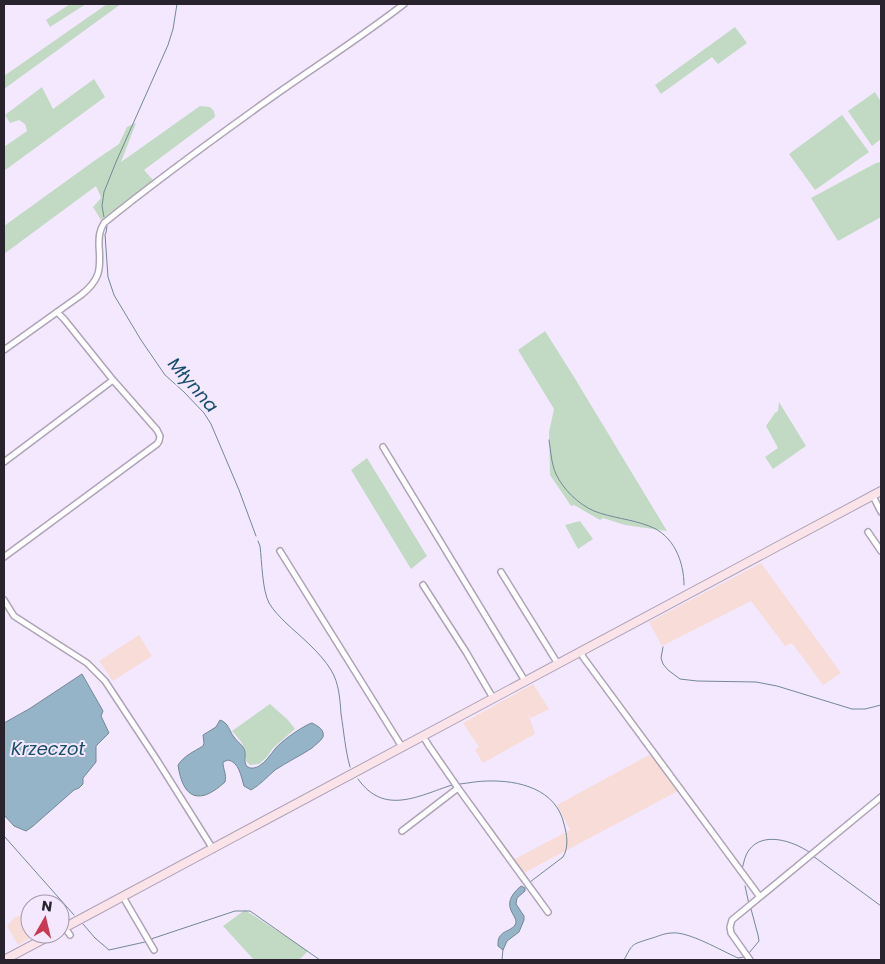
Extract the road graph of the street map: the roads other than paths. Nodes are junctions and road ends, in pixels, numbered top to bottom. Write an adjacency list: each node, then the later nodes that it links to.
1 (404, 4): 2 (street)
2 (56, 312): 3 (street); 4 (street)
3 (4, 350)
4 (113, 380): 6 (street); 13 (street)
5 (383, 447): 19 (street)
6 (4, 462)
7 (881, 491): 8 (street)
8 (873, 496): 9 (street); 17 (street)
9 (881, 512)
10 (868, 532): 12 (street)
11 (280, 551): 22 (street)
12 (881, 551)
13 (4, 557)
14 (501, 572): 18 (street)
15 (423, 585): 20 (street)
16 (4, 600): 26 (street)
17 (581, 651): 18 (street); 28 (street)
18 (558, 664): 19 (street)
19 (525, 681): 20 (street)
20 (493, 698): 21 (street)
21 (423, 736): 22 (street); 23 (street)
22 (402, 747): 26 (street)
23 (458, 788): 25 (street); 29 (street)
24 (881, 797): 28 (street)
25 (402, 831)
26 (213, 849): 27 (street)
27 (123, 897): 30 (street); 32 (street)
28 (760, 897): 34 (street)
29 (548, 912)
30 (70, 925)
31 (34, 944): 33 (street)
32 (154, 950)
33 (4, 960)
34 (750, 960)

